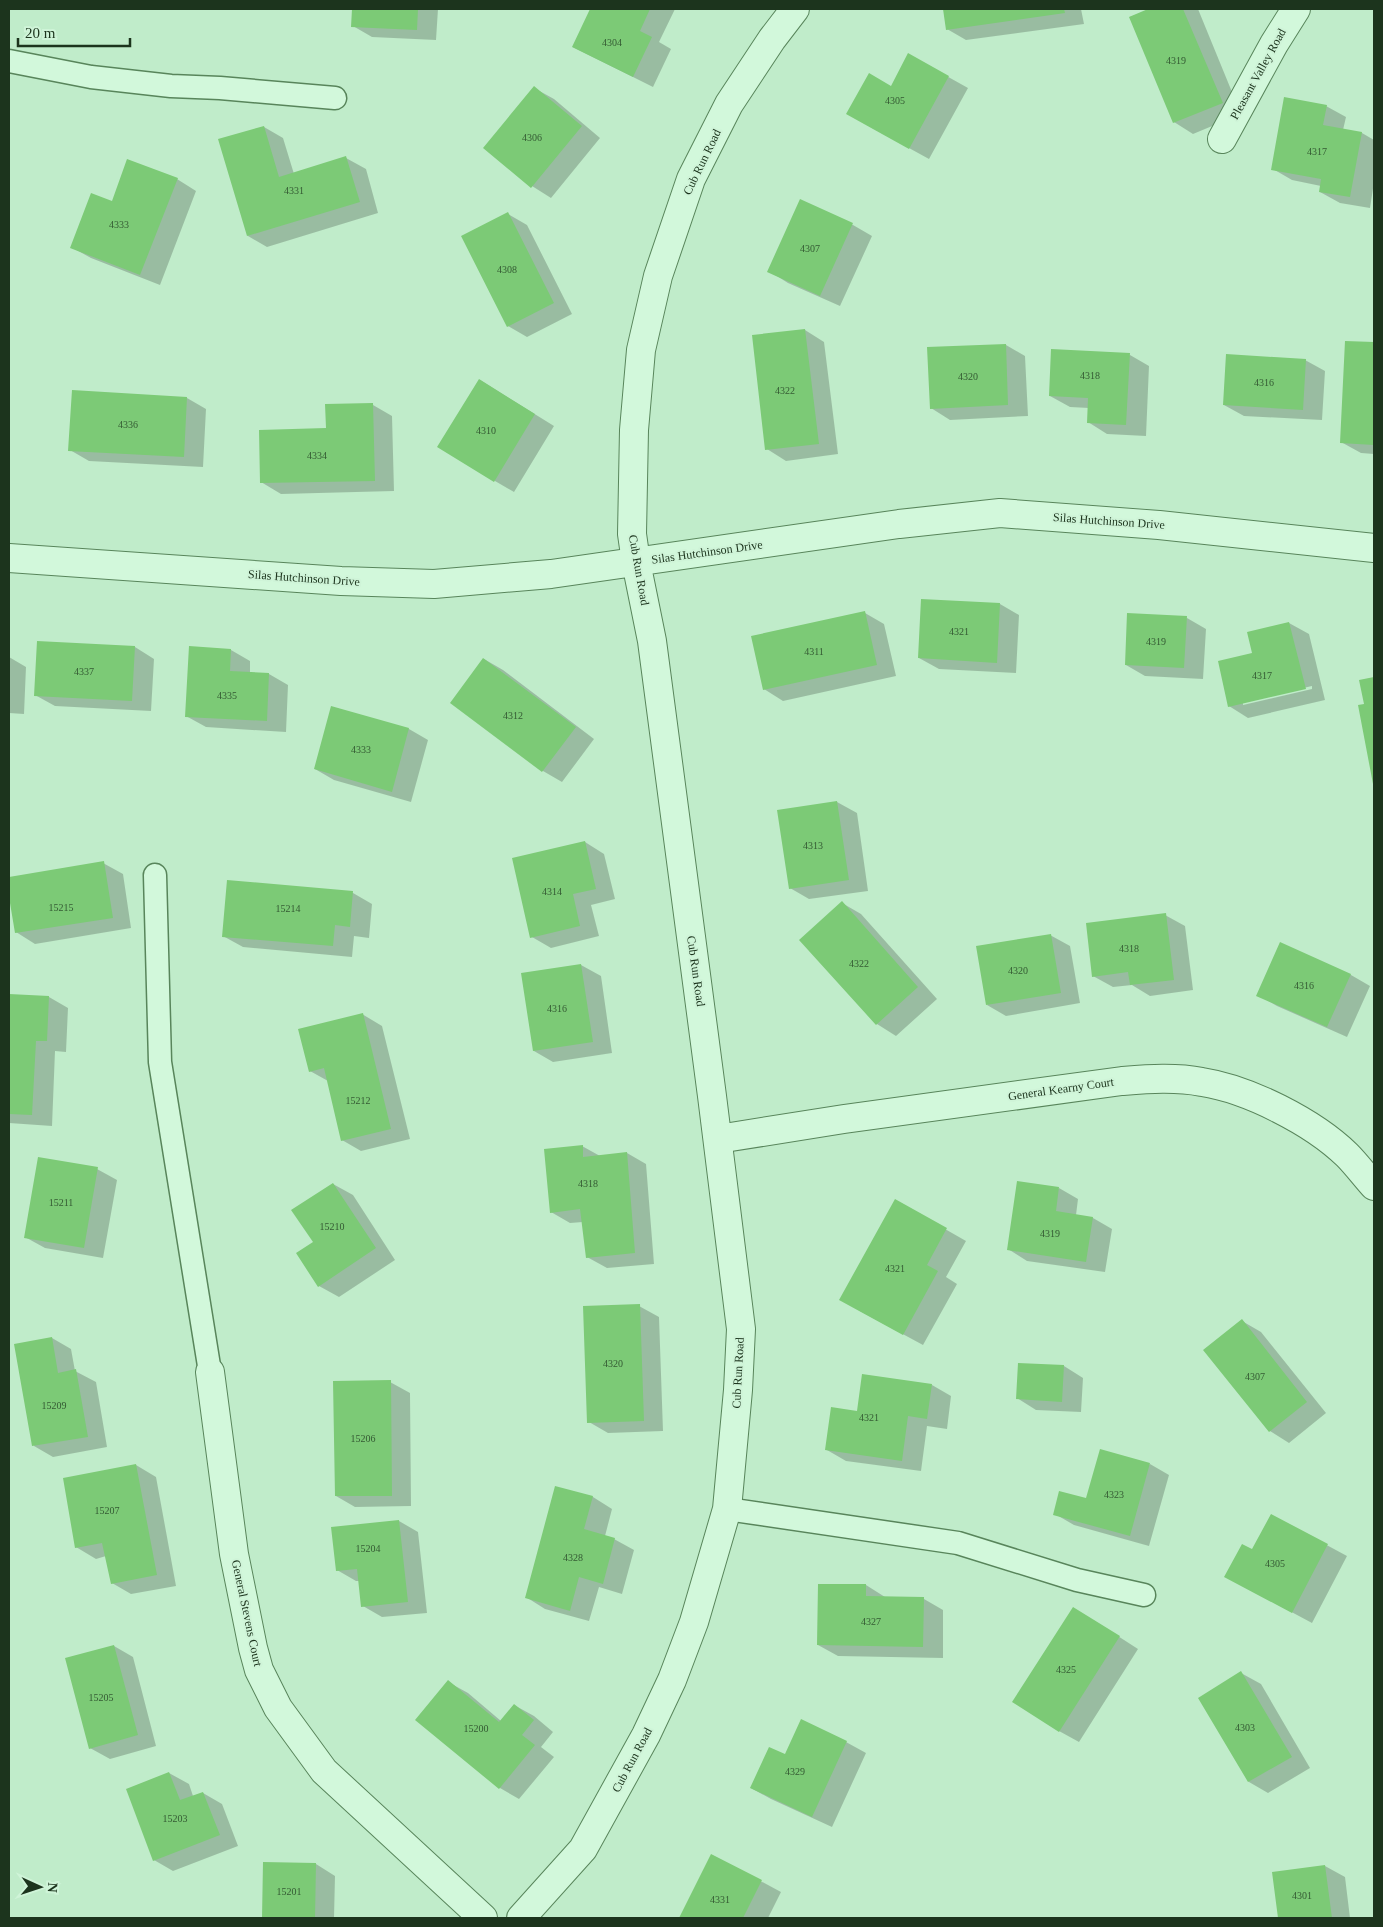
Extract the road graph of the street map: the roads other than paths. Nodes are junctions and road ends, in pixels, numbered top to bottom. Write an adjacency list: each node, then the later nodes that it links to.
1 (795, 9): 8 (street, Cub Run Road)
2 (1296, 9): 5 (street, Pleasant Valley Road)
3 (9, 60): 4 (lane)
4 (335, 98)
5 (1222, 140)
6 (1374, 548): 8 (street, Silas Hutchinson Drive)
7 (9, 558): 8 (street, Silas Hutchinson Drive)
8 (636, 562): 10 (street, Cub Run Road)
9 (155, 875): 12 (lane)
10 (718, 1139): 11 (street, General Kearny Court); 13 (street, Cub Run Road)
11 (1374, 1186)
12 (210, 1372): 15 (street, General Stevens Court)
13 (727, 1509): 14 (lane); 16 (street, Cub Run Road)
14 (1144, 1595)
15 (483, 1918)
16 (521, 1918)

